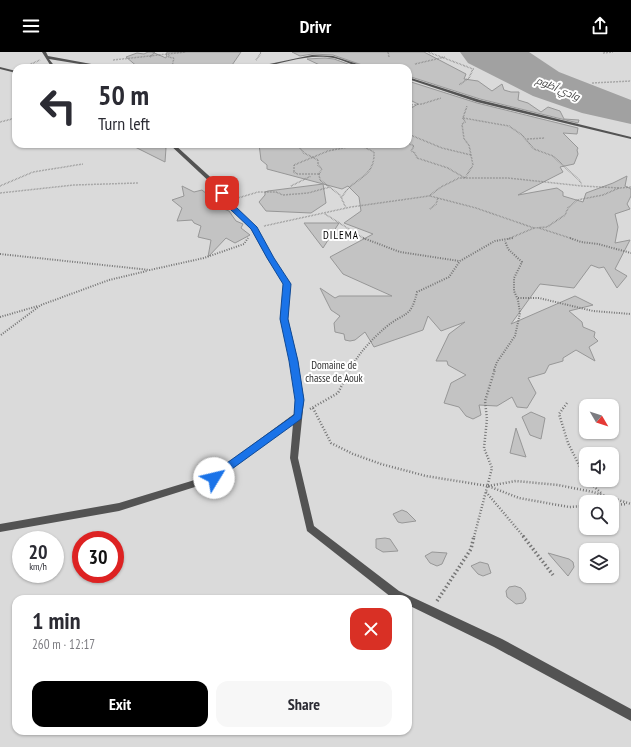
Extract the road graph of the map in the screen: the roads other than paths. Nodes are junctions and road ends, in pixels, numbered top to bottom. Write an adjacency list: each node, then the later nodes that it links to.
1 (44, 52): 2 (street)
2 (46, 58): 3 (street); 4 (street)
3 (51, 64)
4 (86, 64)
5 (273, 64): 6 (street)
6 (355, 64)
7 (0, 68): 8 (street)
8 (12, 71)
9 (412, 79): 10 (street)
10 (631, 138)
11 (176, 148): 12 (street)
12 (298, 416): 13 (street); 14 (street)
13 (0, 528)
14 (397, 595)
15 (412, 602): 16 (street)
16 (631, 715)

